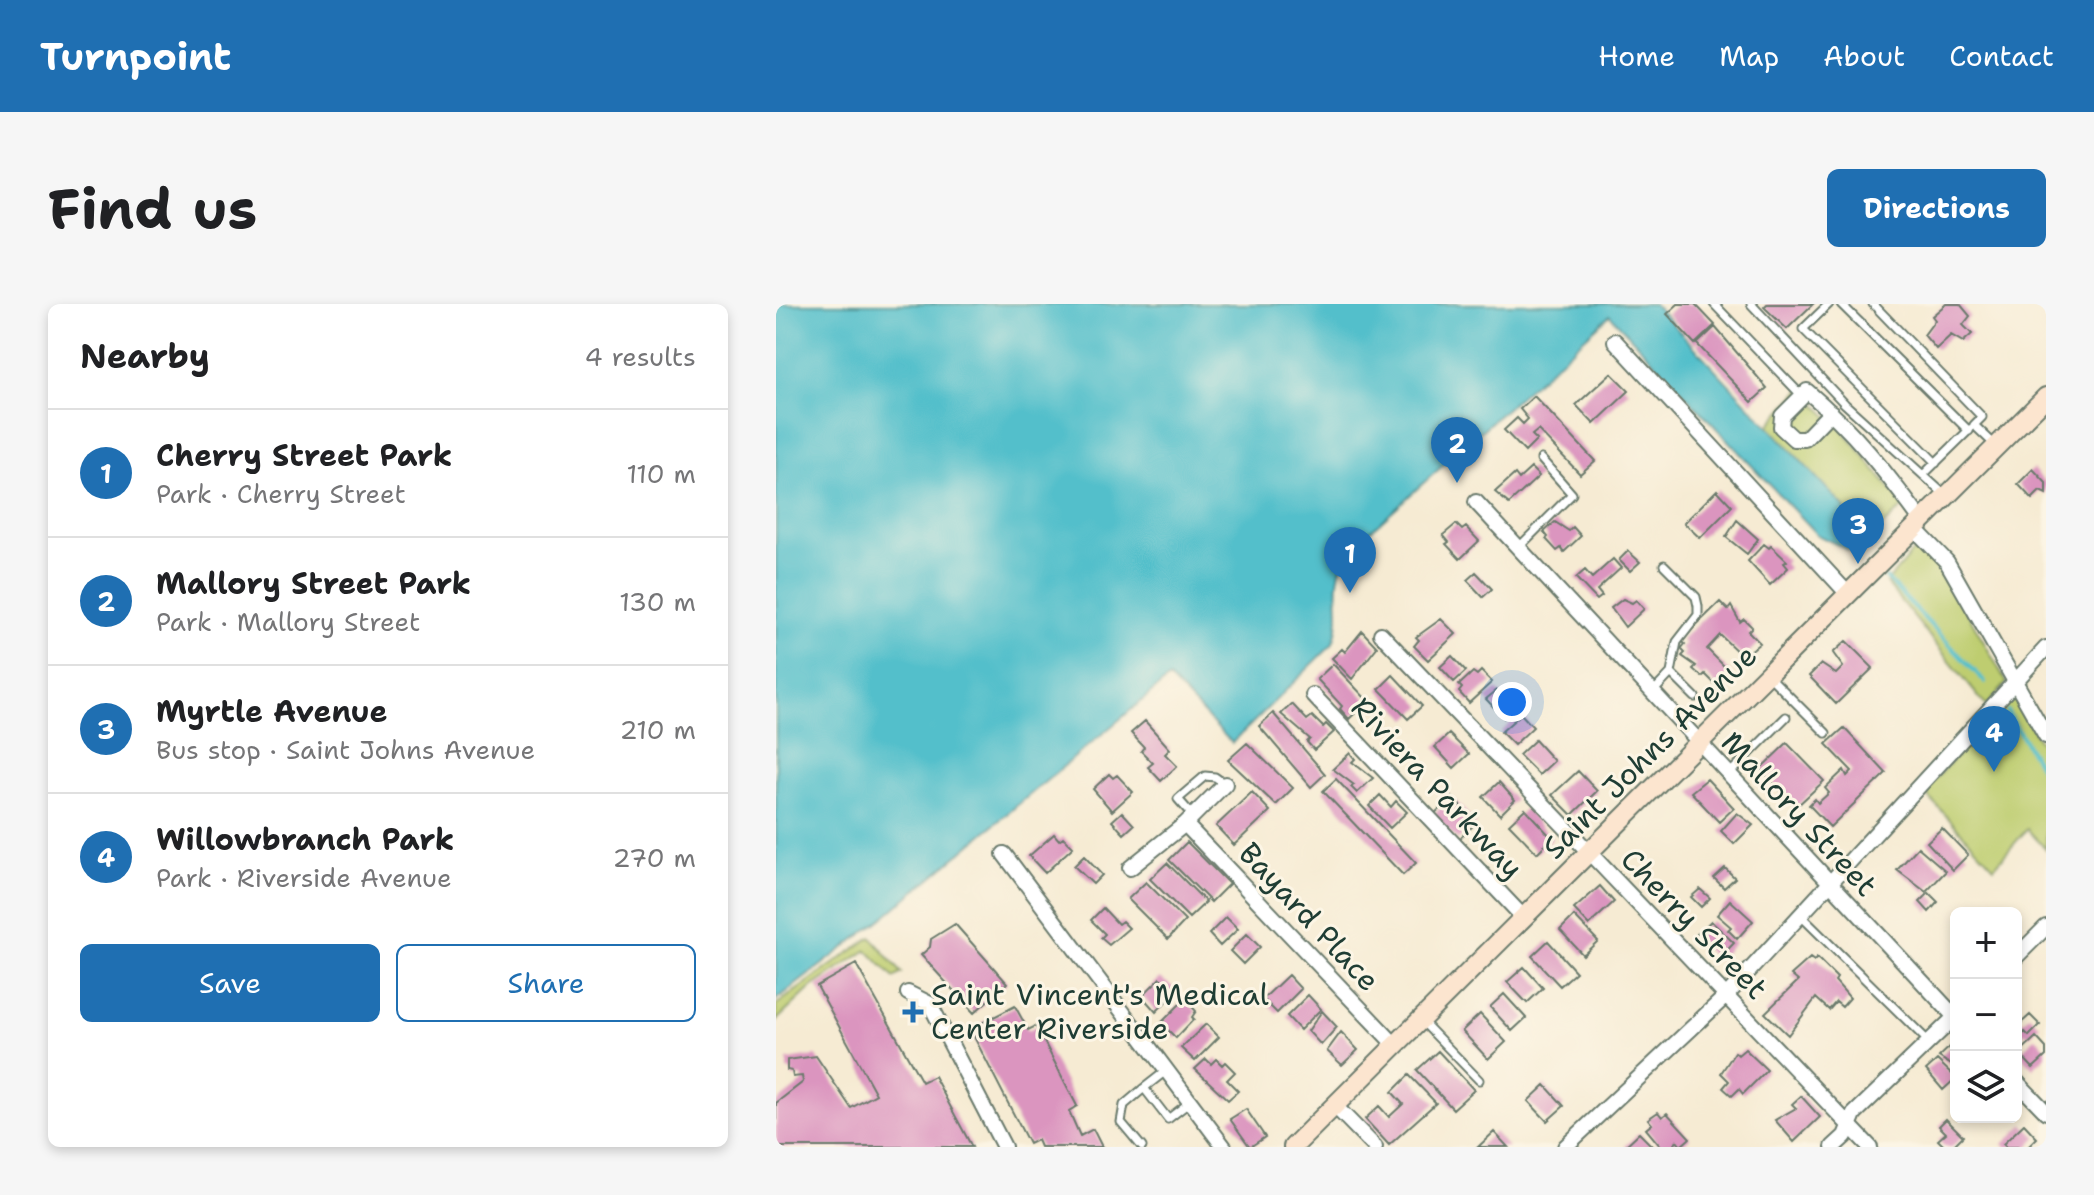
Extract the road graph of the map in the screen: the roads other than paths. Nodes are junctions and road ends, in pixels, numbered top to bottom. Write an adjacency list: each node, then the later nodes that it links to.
1 (1714, 304): 7 (lane)
2 (1751, 304): 14 (lane)
3 (1829, 304): 13 (lane)
4 (1841, 304): 10 (lane)
5 (1873, 304): 10 (lane)
6 (1615, 341): 20 (street)
7 (1802, 396): 9 (street); 9 (street)
8 (2046, 398): 11 (main road, Saint Johns Avenue)
9 (1831, 412): 17 (street)
10 (1972, 428): 11 (lane); 13 (lane)
11 (1996, 446): 15 (main road, Saint Johns Avenue)
12 (1541, 459): 18 (lane)
13 (1936, 463): 14 (lane)
14 (1923, 475): 15 (lane)
15 (1946, 496): 17 (main road, Saint Johns Avenue)
16 (1476, 502): 18 (street, Mallory Street)
17 (1918, 524): 20 (main road, Saint Johns Avenue); 25 (street)
18 (1518, 548): 26 (street, Mallory Street)
19 (1664, 565): 23 (lane)
20 (1848, 594): 24 (main road, Saint Johns Avenue)
21 (1381, 634): 36 (street, Cherry Street)
22 (2046, 648): 25 (street)
23 (1671, 673): 26 (lane); 28 (lane)
24 (1767, 675): 30 (lane); 32 (main road, Saint Johns Avenue)
25 (2013, 681): 31 (street); 39 (street)
26 (1652, 694): 32 (street, Mallory Street)
27 (1313, 695): 41 (street, Riviera Parkway)
28 (1695, 697)
29 (1786, 717): 33 (lane)
30 (1826, 733)
31 (2046, 736)
32 (1698, 744): 33 (street, Mallory Street); 36 (main road, Saint Johns Avenue)
33 (1728, 776): 39 (street, Mallory Street)
34 (1225, 784): 35 (street); 35 (lane)
35 (1189, 820): 38 (street); 50 (street, Bayard Place)
36 (1589, 852): 41 (main road, Saint Johns Avenue); 45 (street, Cherry Street)
37 (1004, 854): 51 (street)
38 (1130, 868)
39 (1829, 884): 40 (street); 46 (street, Mallory Street)
40 (1800, 915): 45 (street); 49 (lane)
41 (1523, 917): 47 (main road, Saint Johns Avenue)
42 (2046, 927): 43 (street)
43 (2022, 951)
44 (908, 993): 59 (street)
45 (1727, 995): 58 (street, Cherry Street); 64 (street)
46 (1950, 1011)
47 (1421, 1019): 50 (main road, Saint Johns Avenue); 52 (lane)
48 (1950, 1023): 49 (street)
49 (1929, 1042): 58 (street)
50 (1395, 1045): 56 (main road, Saint Johns Avenue)
51 (1167, 1070): 54 (lane); 55 (street)
52 (1479, 1080)
53 (2022, 1087): 57 (street)
54 (1144, 1088): 55 (lane); 60 (lane)
55 (1190, 1102): 61 (street)
56 (1335, 1106): 62 (main road, Saint Johns Avenue); 63 (street)
57 (2046, 1112)
58 (1849, 1125): 65 (street); 66 (street, Cherry Street)
59 (1004, 1147)
60 (1142, 1147)
61 (1224, 1147)
62 (1293, 1147)
63 (1375, 1147)
64 (1565, 1147)
65 (1833, 1147)
66 (1870, 1147)

